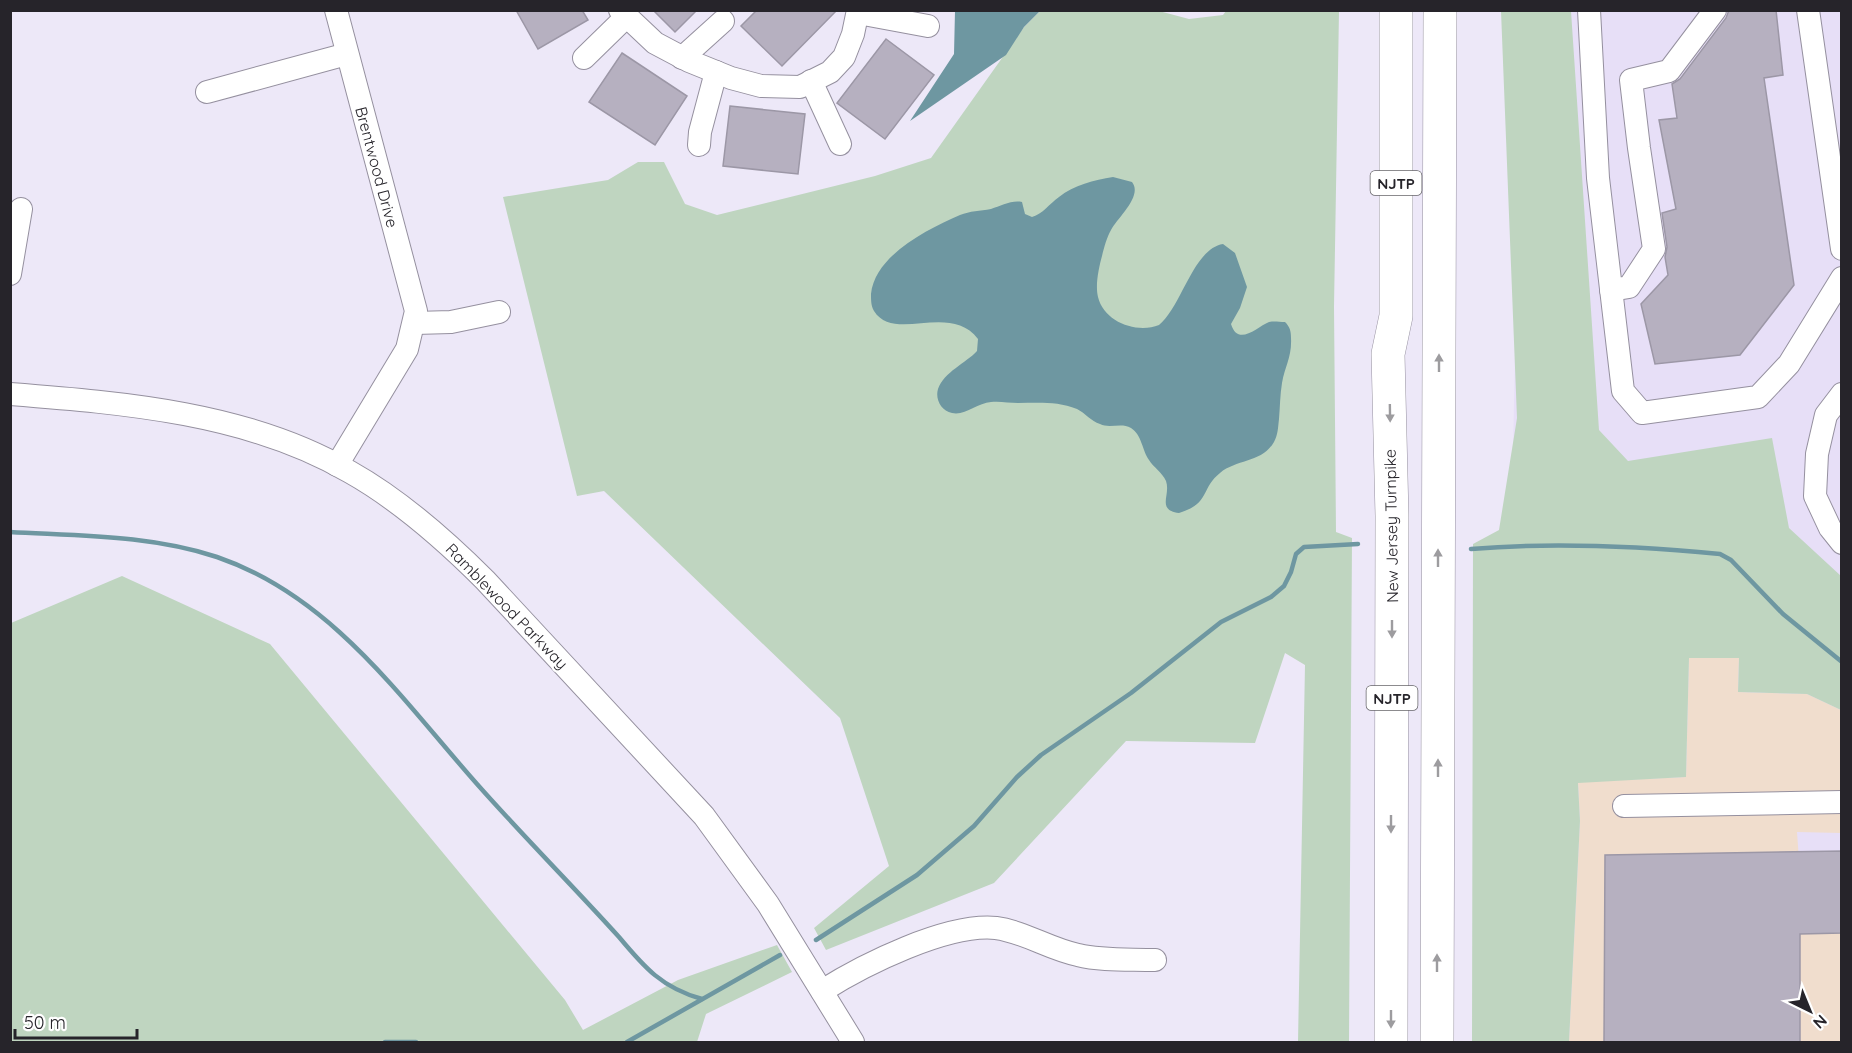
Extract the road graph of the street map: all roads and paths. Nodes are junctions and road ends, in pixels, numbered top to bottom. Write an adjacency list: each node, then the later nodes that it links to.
1 (336, 10): 13 (street, Brentwood Drive)
2 (1377, 10): 29 (highway)
3 (1396, 10): 29 (highway, New Jersey Turnpike / NJTP)
4 (1440, 10): 22 (highway, NJTP)
5 (1457, 10): 22 (highway)
6 (1589, 10): 26 (street)
7 (1715, 10): 26 (street)
8 (1808, 10): 23 (street)
9 (858, 12): 12 (street); 17 (street)
10 (623, 14): 14 (street); 15 (street)
11 (723, 21): 15 (street)
12 (928, 26)
13 (347, 54): 18 (street); 28 (street, Brentwood Drive)
14 (584, 58)
15 (682, 58): 16 (street)
16 (716, 72): 17 (street); 20 (street)
17 (811, 81): 19 (street)
18 (207, 92)
19 (840, 144)
20 (699, 145)
21 (21, 209): 24 (street)
22 (1439, 218): 40 (highway, NJTP, one-way to 22)
23 (1842, 249)
24 (10, 274)
25 (1842, 278): 26 (street)
26 (1611, 290)
27 (499, 312): 28 (street)
28 (415, 323): 32 (street)
29 (1388, 354): 39 (highway, New Jersey Turnpike / NJTP, one-way to 39)
30 (10, 394): 32 (street, Ramblewood Parkway)
31 (1842, 394): 33 (street)
32 (337, 465): 37 (street, Ramblewood Parkway)
33 (1842, 543)
34 (1842, 802): 35 (street)
35 (1624, 806)
36 (1155, 960): 37 (street)
37 (822, 991): 38 (street, Ramblewood Parkway)
38 (853, 1042)
39 (1391, 1042)
40 (1437, 1042)

